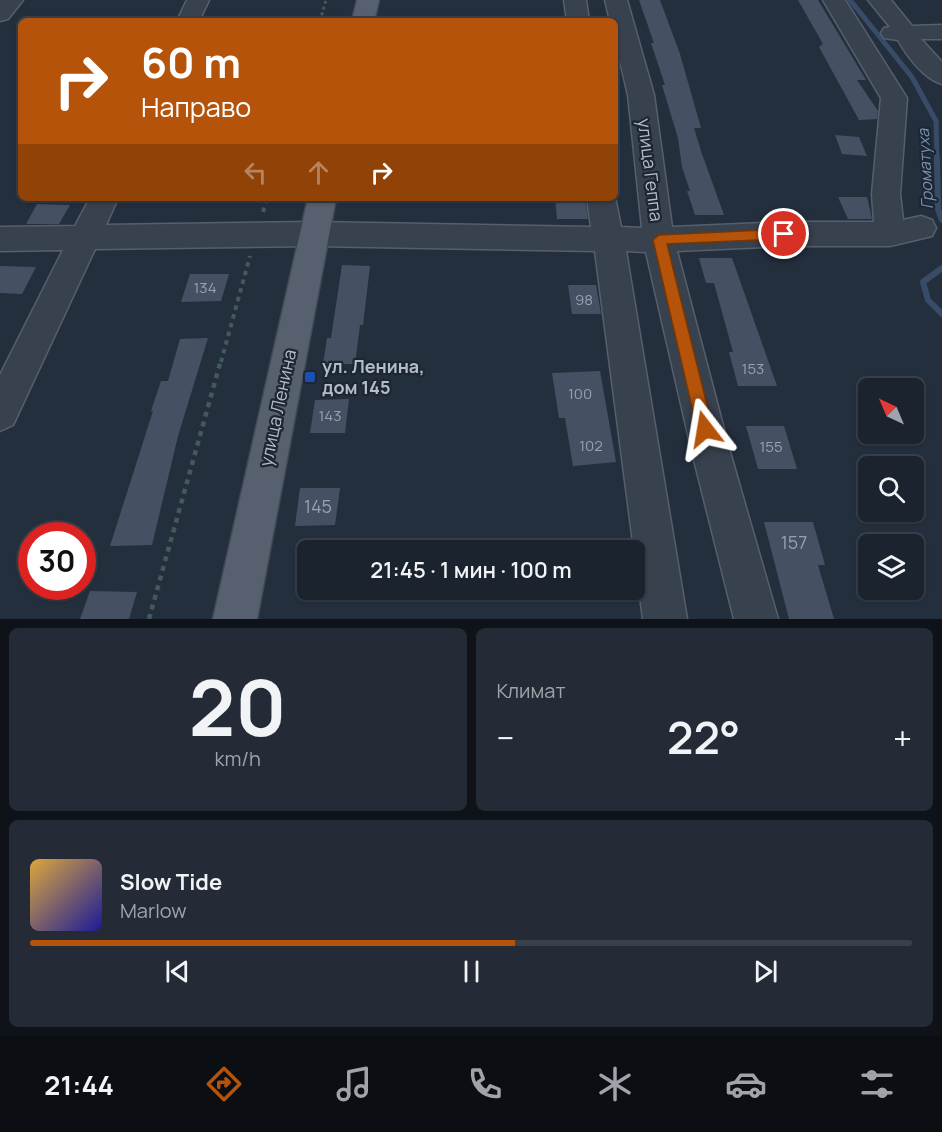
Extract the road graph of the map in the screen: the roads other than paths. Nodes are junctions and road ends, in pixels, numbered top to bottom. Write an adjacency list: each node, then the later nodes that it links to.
1 (12, 0): 8 (street)
2 (198, 0): 9 (street)
3 (368, 0): 10 (main road)
4 (575, 0): 11 (street)
5 (616, 0): 24 (street, улица Геппа)
6 (834, 0): 20 (street)
7 (879, 0): 13 (street)
8 (0, 14)
9 (189, 18)
10 (364, 18)
11 (578, 18)
12 (942, 32): 13 (street)
13 (899, 33): 14 (street)
14 (942, 76)
15 (103, 201): 23 (street)
16 (321, 201): 19 (main road, улица Ленина)
17 (601, 201): 21 (street)
18 (921, 228): 20 (street)
19 (314, 234): 21 (street); 23 (street); 26 (main road, улица Ленина)
20 (890, 234): 24 (street)
21 (606, 238): 24 (street); 27 (street)
22 (0, 239): 23 (street)
23 (85, 239): 25 (street)
24 (659, 240): 28 (street, улица Геппа)
25 (0, 413)
26 (235, 619)
27 (665, 619)
28 (756, 619)

